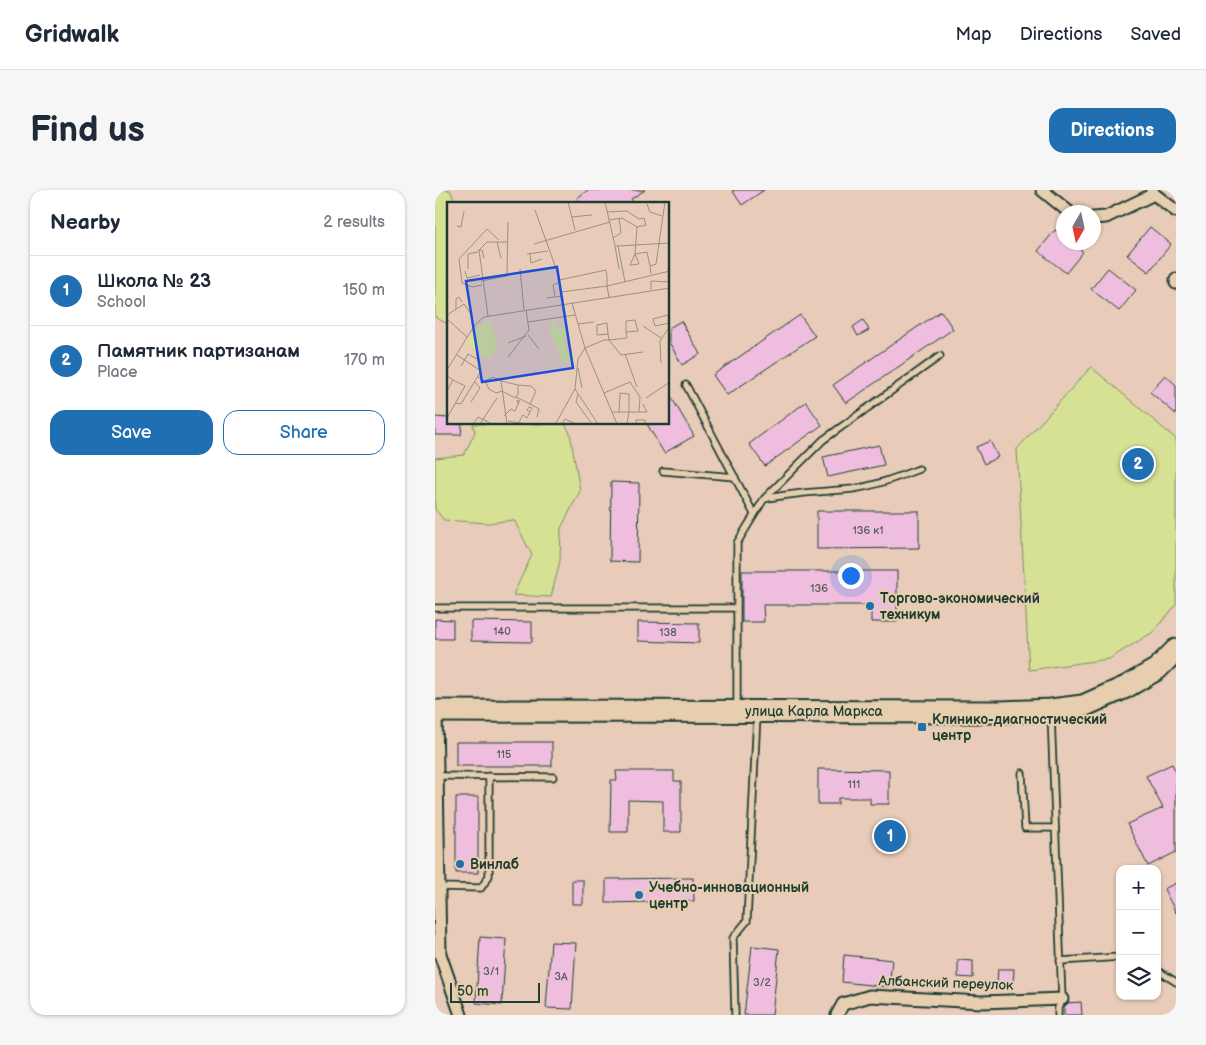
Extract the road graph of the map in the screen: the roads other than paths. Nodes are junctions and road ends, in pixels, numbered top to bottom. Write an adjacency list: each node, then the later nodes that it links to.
1 (1042, 190): 3 (street)
2 (1153, 192): 4 (street); 5 (street)
3 (1060, 205)
4 (1176, 211)
5 (1101, 217)
6 (940, 356): 11 (lane)
7 (686, 385): 10 (lane)
8 (919, 469): 11 (lane)
9 (663, 471): 10 (lane)
10 (735, 477): 12 (lane)
11 (763, 499): 12 (lane)
12 (755, 514): 14 (lane)
13 (435, 608): 14 (lane)
14 (737, 608): 16 (lane)
15 (1176, 650): 17 (highway, улица Карла Маркса)
16 (747, 710): 17 (highway, улица Карла Маркса); 18 (highway, улица Карла Маркса); 33 (lane)
17 (1051, 710): 24 (lane)
18 (435, 711): 20 (street)
19 (1022, 773): 24 (lane)
20 (437, 776): 21 (lane); 23 (street)
21 (489, 776): 22 (lane); 25 (lane)
22 (553, 777)
23 (436, 809): 25 (street)
24 (1055, 828): 28 (lane)
25 (439, 887): 26 (street)
26 (437, 907): 32 (street)
27 (1116, 957): 28 (lane)
28 (1060, 961): 31 (lane)
29 (1161, 973): 30 (lane)
30 (1176, 982)
31 (1062, 999): 34 (street, Албанский переулок); 35 (lane)
32 (461, 1015)
33 (735, 1015)
34 (837, 1015)
35 (1058, 1015)

